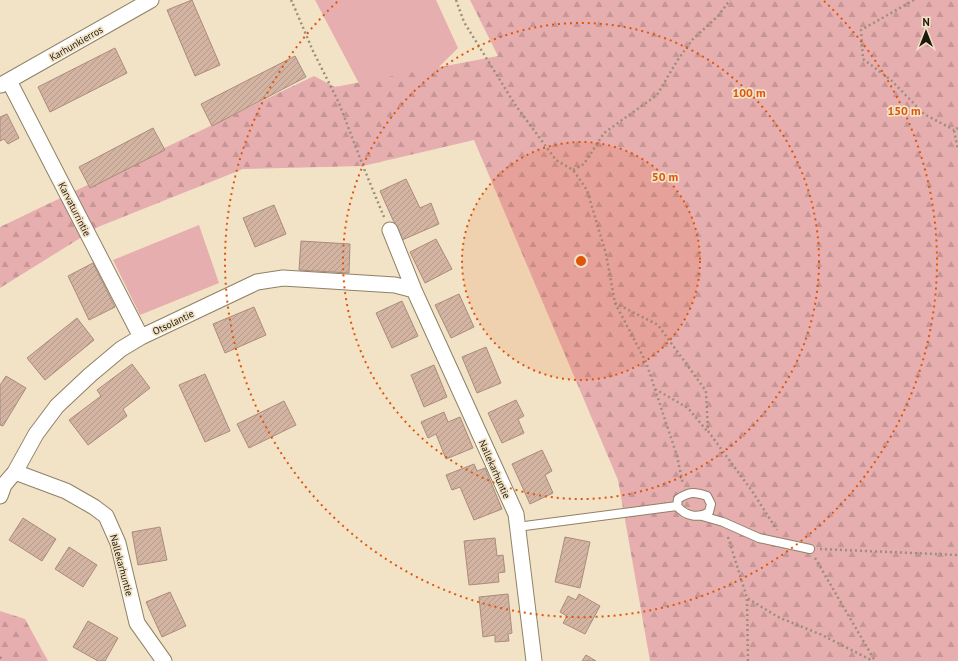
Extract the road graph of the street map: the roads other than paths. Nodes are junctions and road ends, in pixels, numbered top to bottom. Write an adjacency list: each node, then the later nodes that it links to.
1 (151, 0): 2 (street, Karhunkierros)
2 (4, 83): 5 (street, Karvaturrintie)
3 (390, 230): 4 (street, Nallekarhuntie)
4 (414, 290): 5 (street, Otsolantie); 10 (street, Nallekarhuntie)
5 (141, 337): 6 (street, Otsolantie)
6 (15, 472): 7 (street, Otsolantie); 12 (street, Nallekarhuntie)
7 (0, 496)
8 (677, 506): 9 (lane); 9 (lane); 10 (lane)
9 (702, 516): 11 (lane)
10 (518, 528): 13 (street, Nallekarhuntie)
11 (810, 549)
12 (164, 661)
13 (534, 661)

